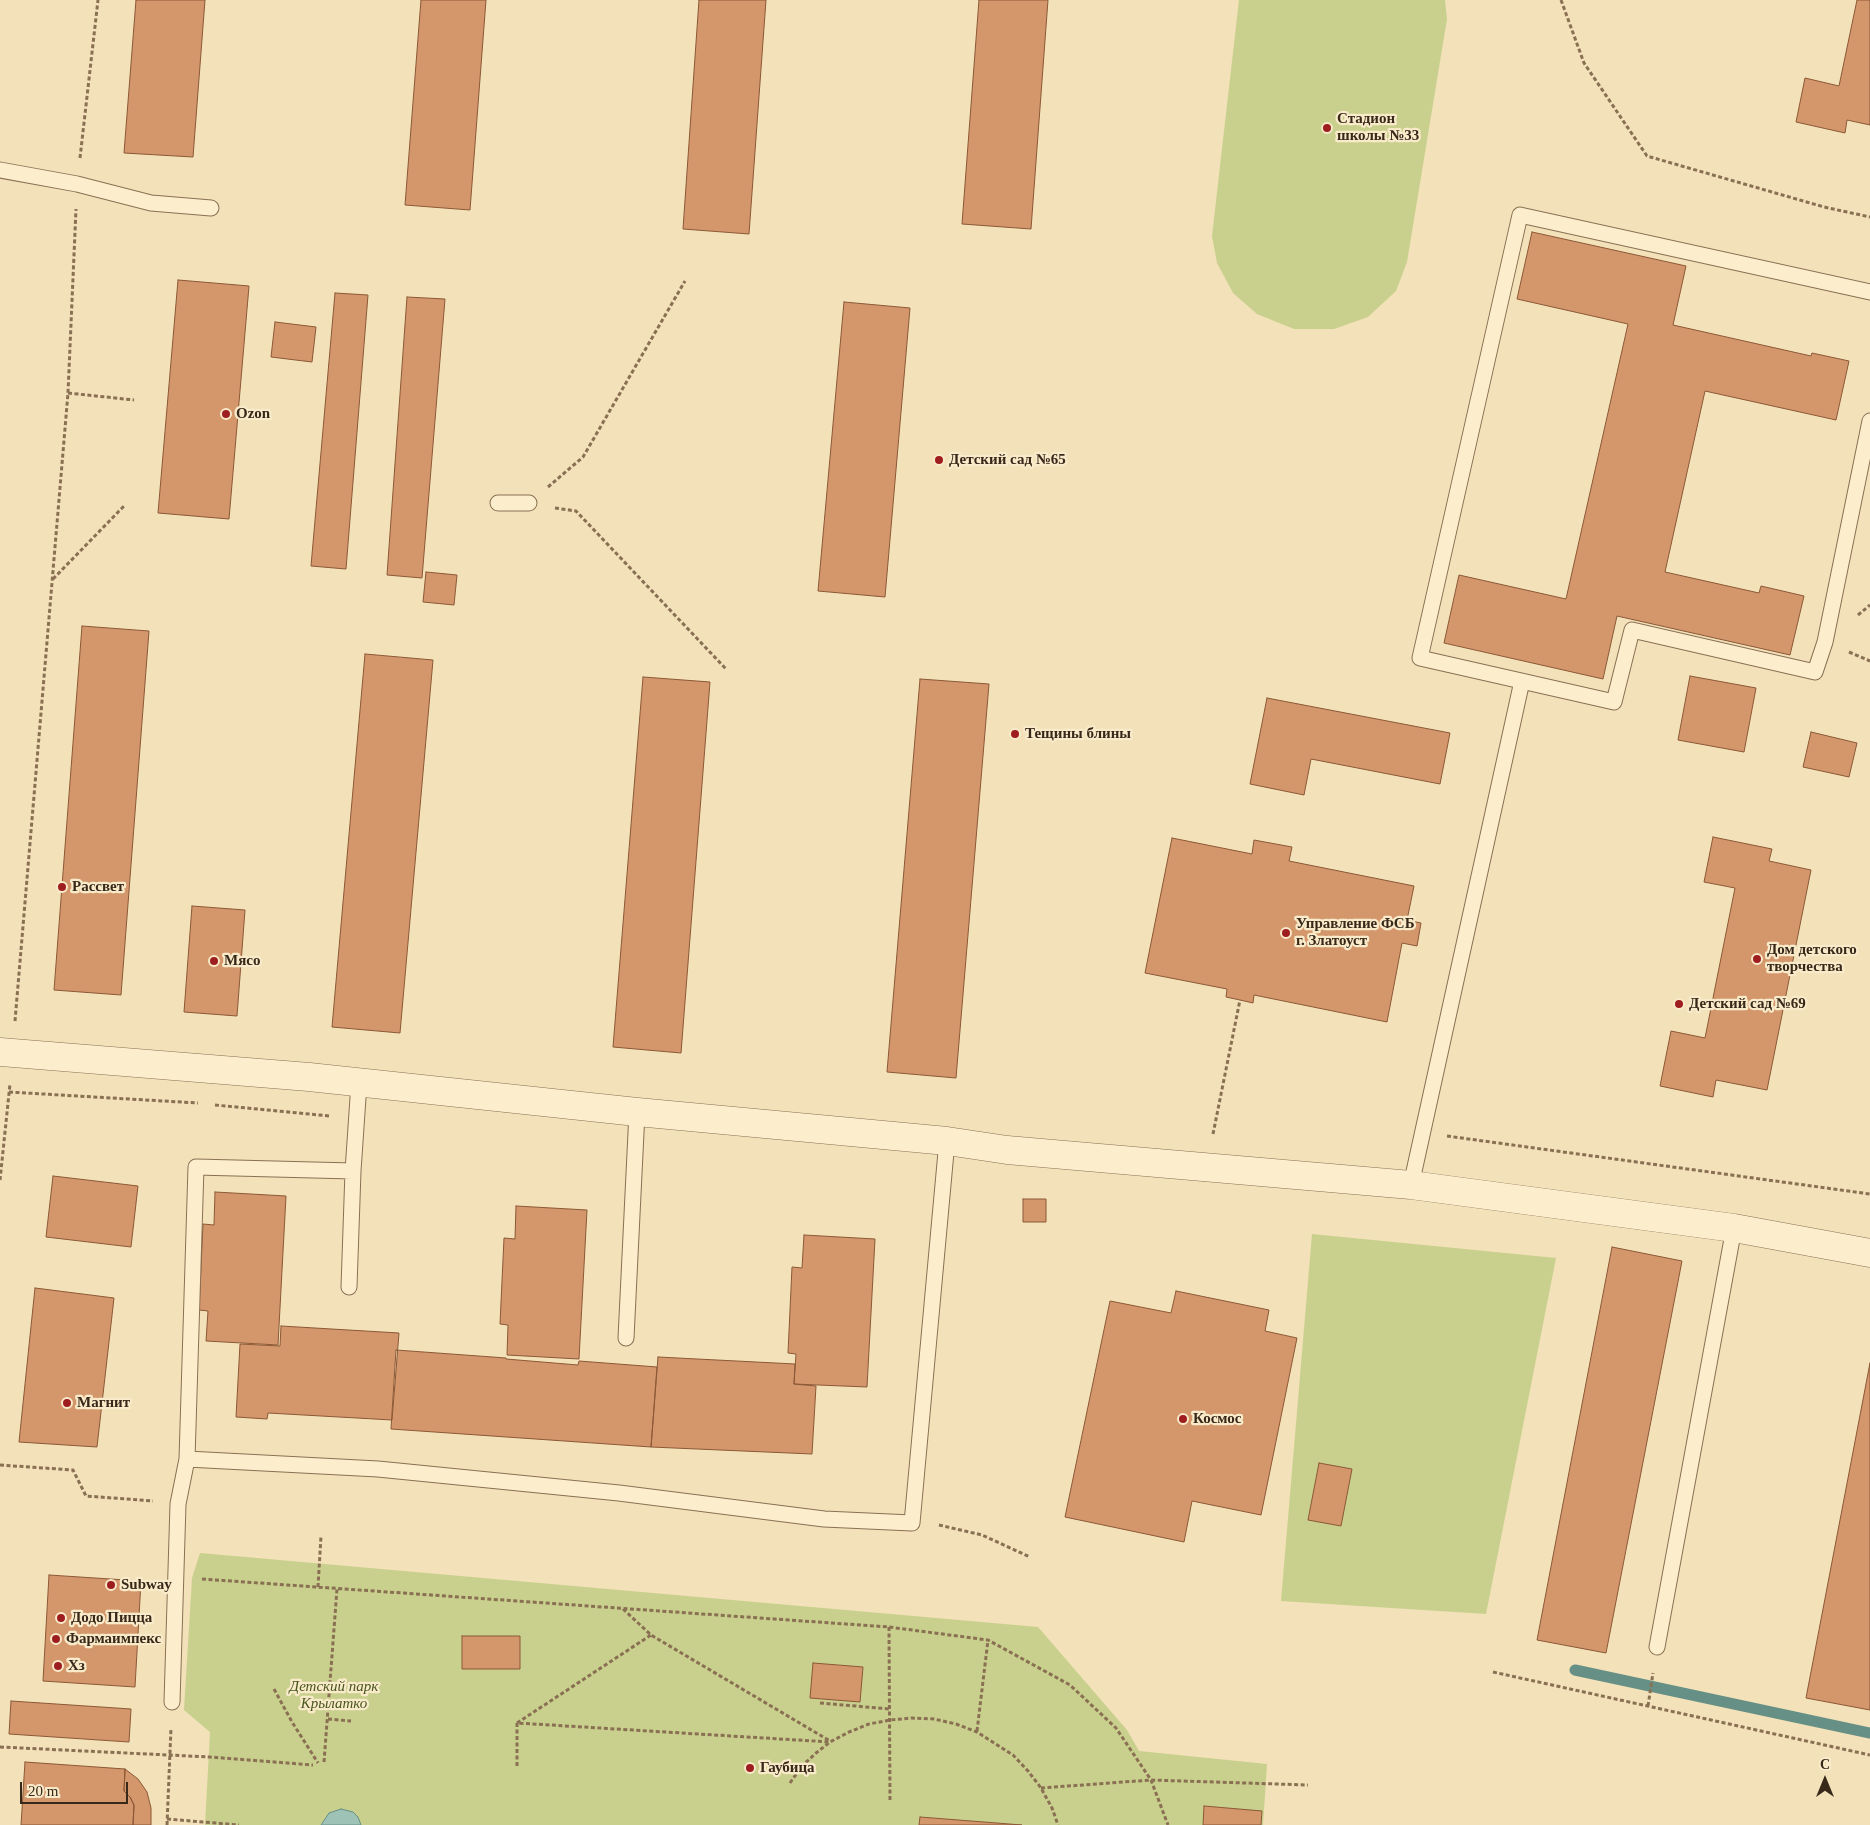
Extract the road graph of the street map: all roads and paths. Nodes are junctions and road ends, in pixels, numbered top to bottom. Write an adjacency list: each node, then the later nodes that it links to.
1 (98, 0): 4 (path)
2 (1561, 0): 6 (path)
3 (0, 170): 4 (lane)
4 (77, 184): 5 (lane); 9 (path)
5 (211, 208)
6 (1870, 217)
7 (685, 281): 13 (path)
8 (1870, 292): 17 (lane)
9 (68, 393): 10 (path); 15 (path)
10 (134, 400)
11 (1870, 421): 17 (lane)
12 (498, 503): 13 (lane)
13 (529, 503): 16 (path)
14 (125, 505): 15 (path)
15 (52, 579): 19 (path)
16 (726, 669)
17 (1522, 681): 22 (lane)
18 (1240, 1000): 24 (path)
19 (6, 1052): 20 (street); 26 (path)
20 (359, 1083): 21 (street); 25 (lane)
21 (637, 1112): 23 (street); 32 (lane)
22 (1422, 1132): 27 (lane); 28 (path)
23 (947, 1142): 24 (street); 33 (lane)
24 (1206, 1168): 27 (street)
25 (353, 1171): 31 (lane); 33 (lane)
26 (0, 1180)
27 (1411, 1184): 29 (street)
28 (1870, 1194)
29 (1734, 1228): 30 (street); 46 (lane)
30 (1870, 1253)
31 (349, 1287)
32 (626, 1338)
33 (187, 1459): 35 (lane)
34 (0, 1465): 35 (path)
35 (178, 1504): 39 (lane)
36 (939, 1524): 38 (path)
37 (321, 1536): 40 (path)
38 (1030, 1557)
39 (177, 1577): 40 (path); 49 (lane)
40 (318, 1587): 41 (path)
41 (337, 1589): 42 (path); 53 (path)
42 (622, 1608): 43 (path); 44 (path)
43 (889, 1627): 45 (path); 52 (path)
44 (651, 1635): 56 (path); 58 (path)
45 (988, 1640): 57 (path); 66 (path)
46 (1658, 1647): 51 (path)
47 (1493, 1672): 51 (path)
48 (274, 1688): 63 (path)
49 (172, 1702): 61 (path)
50 (820, 1704): 52 (path)
51 (1648, 1706): 60 (path)
52 (890, 1710): 54 (path)
53 (328, 1719): 55 (path); 62 (path)
54 (890, 1720): 57 (path); 58 (path); 70 (path)
55 (351, 1721)
56 (517, 1723): 58 (path); 65 (path)
57 (977, 1732): 69 (path)
58 (830, 1742): 67 (path)
59 (0, 1747): 61 (path)
60 (1870, 1755)
61 (170, 1756): 64 (path); 71 (path)
62 (324, 1762)
63 (318, 1763)
64 (313, 1765)
65 (517, 1766)
66 (1150, 1780): 68 (path); 69 (path); 75 (path)
67 (790, 1783)
68 (1308, 1786)
69 (1041, 1788): 74 (path)
70 (890, 1800)
71 (167, 1819): 72 (path); 73 (path)
72 (167, 1825)
73 (239, 1825)
74 (1058, 1825)
75 (1168, 1825)

